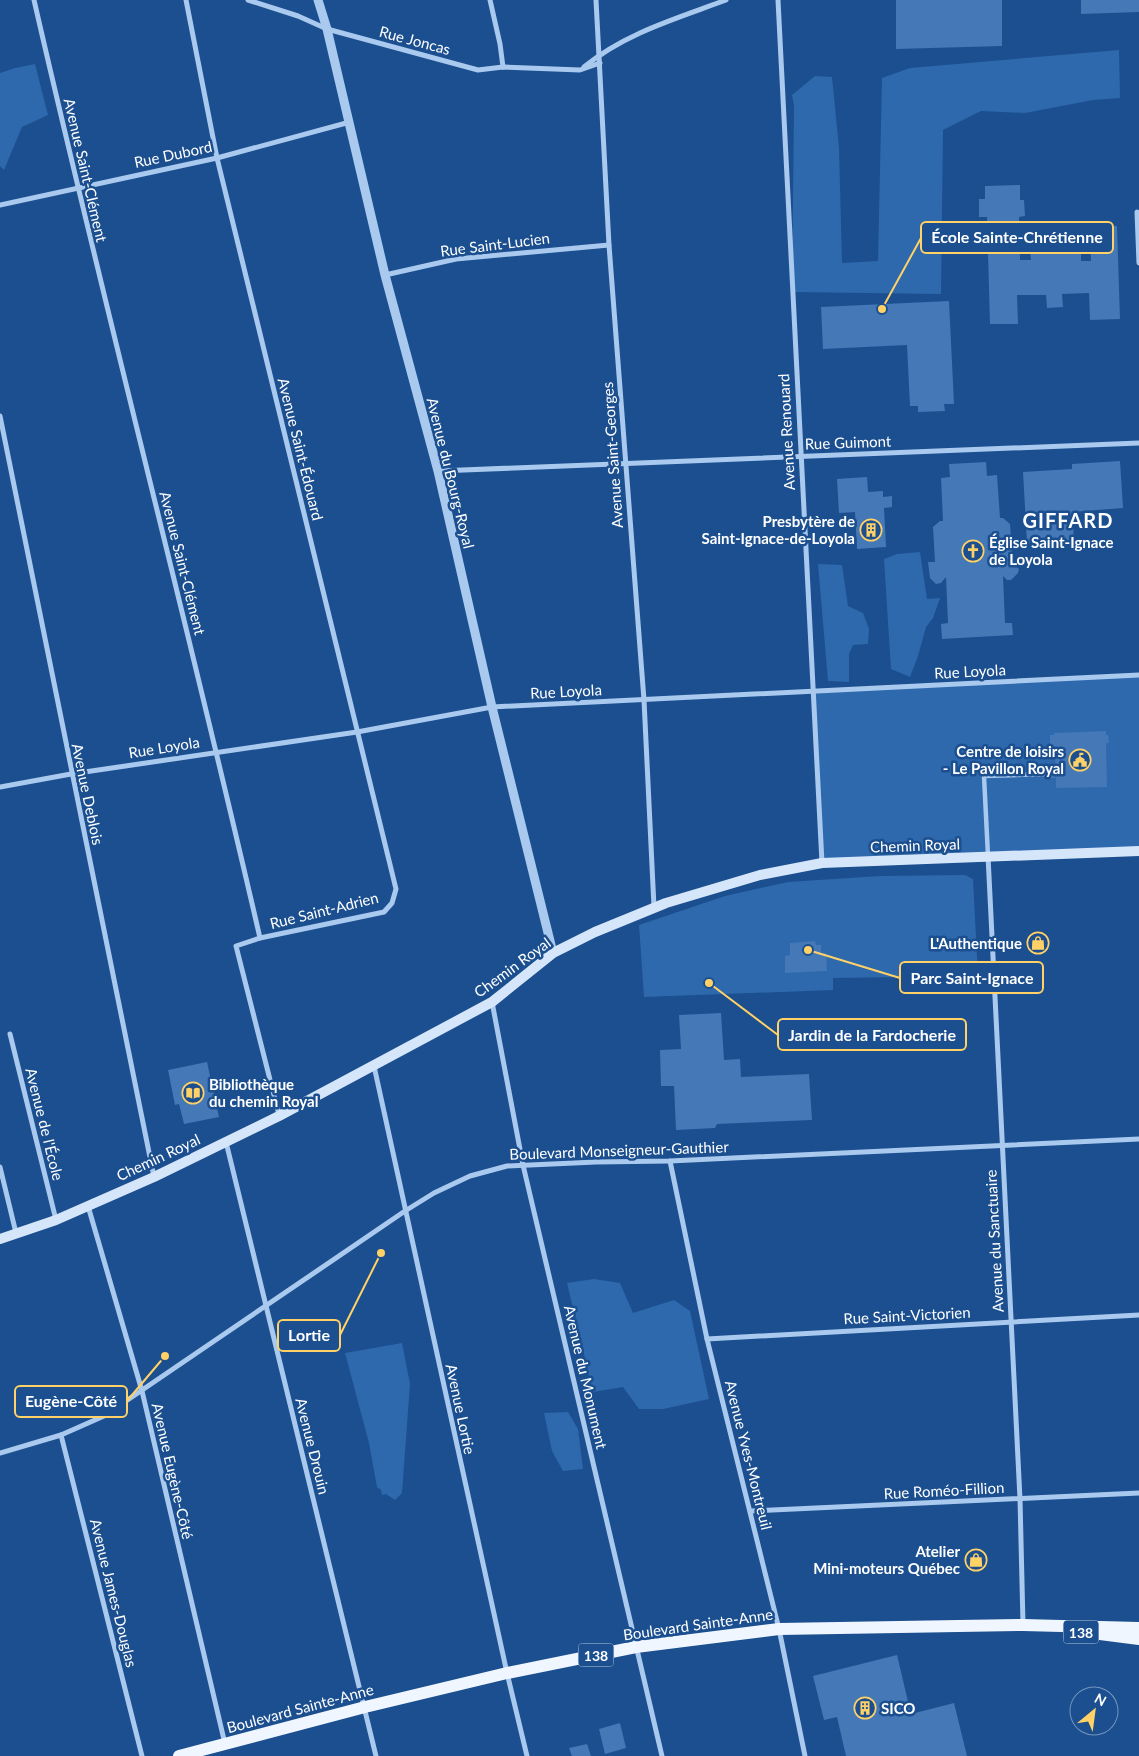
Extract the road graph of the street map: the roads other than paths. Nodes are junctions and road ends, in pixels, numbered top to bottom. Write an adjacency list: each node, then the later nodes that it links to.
1 (34, 0): 16 (street, Avenue Saint-Clément)
2 (186, 0): 15 (street, Avenue Saint-Édouard)
3 (248, 0): 9 (street, Rue Joncas)
4 (318, 0): 9 (street, Avenue du Bourg-Royal)
5 (490, 0): 12 (street)
6 (596, 0): 10 (street, Avenue Saint-Georges)
7 (726, 0): 10 (street)
8 (778, 0): 24 (street, Avenue Renouard)
9 (327, 29): 12 (street, Rue Joncas); 14 (street, Avenue du Bourg-Royal)
10 (599, 54): 11 (street, Avenue Saint-Georges); 13 (street)
11 (600, 63): 13 (street, Rue Joncas); 19 (street, Avenue Saint-Georges)
12 (503, 67): 13 (street, Rue Joncas)
13 (580, 70)
14 (350, 122): 15 (street, Rue Dubord); 21 (street, Avenue du Bourg-Royal)
15 (217, 158): 16 (street, Rue Dubord); 31 (street, Avenue Saint-Édouard)
16 (77, 188): 17 (street, Rue Dubord); 32 (street, Avenue Saint-Clément)
17 (0, 205)
18 (1137, 212): 20 (street)
19 (609, 244): 21 (street, Rue Saint-Lucien); 25 (street, Avenue Saint-Georges)
20 (1139, 263)
21 (385, 275): 26 (street, Avenue du Bourg-Royal)
22 (0, 416): 33 (street, Avenue Deblois)
23 (1139, 443): 24 (street, Rue Guimont)
24 (800, 457): 25 (street, Rue Guimont); 28 (street, Avenue Renouard)
25 (625, 464): 26 (street, Rue Guimont); 29 (street, Avenue Saint-Georges)
26 (438, 471): 30 (street, Avenue du Bourg-Royal)
27 (1139, 676): 28 (street, Rue Loyola)
28 (813, 692): 29 (street, Rue Loyola); 38 (street, Avenue Renouard)
29 (644, 700): 30 (street, Rue Loyola); 40 (street, Avenue Saint-Georges)
30 (492, 707): 31 (street, Rue Loyola); 42 (street, Avenue du Bourg-Royal)
31 (358, 732): 32 (street, Rue Loyola); 39 (street, Avenue Saint-Édouard)
32 (217, 752): 33 (street, Rue Loyola); 41 (street, Avenue Saint-Clément)
33 (71, 774): 35 (street, Rue Loyola); 53 (street, Avenue Deblois)
34 (1045, 774): 37 (street)
35 (0, 787)
36 (1139, 851): 37 (main road, Chemin Royal)
37 (988, 856): 38 (main road, Chemin Royal); 49 (street, Avenue du Sanctuaire)
38 (822, 864): 40 (main road, Chemin Royal)
39 (392, 903): 41 (street, Rue Saint-Adrien)
40 (654, 908): 42 (main road, Chemin Royal)
41 (260, 938): 46 (street)
42 (553, 953): 43 (main road, Chemin Royal)
43 (492, 1002): 45 (main road, Chemin Royal); 51 (street, Avenue du Monument)
44 (10, 1034): 56 (street, Avenue de l'École)
45 (374, 1066): 46 (main road, Chemin Royal); 55 (street, Avenue Lortie)
46 (280, 1116): 48 (main road, Chemin Royal)
47 (1139, 1139): 49 (street, Boulevard Monseigneur-Gauthier)
48 (226, 1142): 53 (main road, Chemin Royal); 59 (street, Avenue Drouin)
49 (1002, 1145): 50 (street, Boulevard Monseigneur-Gauthier); 61 (street, Avenue du Sanctuaire)
50 (670, 1161): 51 (street, Boulevard Monseigneur-Gauthier); 62 (street, Avenue Yves-Montreuil)
51 (523, 1165): 55 (street, Boulevard Monseigneur-Gauthier); 73 (street, Avenue du Monument)
52 (0, 1167): 57 (street)
53 (154, 1177): 54 (main road, Chemin Royal)
54 (88, 1206): 56 (main road, Chemin Royal); 63 (street, Avenue Eugène-Côté)
55 (405, 1211): 59 (street, Boulevard Monseigneur-Gauthier); 74 (street, Avenue Lortie)
56 (56, 1220): 57 (main road, Chemin Royal)
57 (16, 1233): 58 (main road, Chemin Royal)
58 (0, 1239)
59 (266, 1307): 63 (street, Boulevard Monseigneur-Gauthier); 75 (street, Avenue Drouin)
60 (1139, 1315): 61 (street, Rue Saint-Victorien)
61 (1011, 1322): 62 (street, Rue Saint-Victorien); 67 (street, Avenue du Sanctuaire)
62 (707, 1339): 68 (street, Avenue Yves-Montreuil)
63 (142, 1391): 64 (street, Boulevard Monseigneur-Gauthier); 76 (street, Avenue Eugène-Côté)
64 (61, 1435): 65 (street, Boulevard Monseigneur-Gauthier); 77 (street, Avenue James-Douglas)
65 (0, 1453)
66 (1139, 1493): 67 (street, Rue Roméo-Fillion)
67 (1020, 1499): 68 (street, Rue Roméo-Fillion); 69 (street, Avenue du Sanctuaire)
68 (751, 1511): 71 (street, Avenue Yves-Montreuil)
69 (1023, 1625): 70 (main road, Boulevard Sainte-Anne / 138); 71 (main road, Boulevard Sainte-Anne / 138); 72 (main road, Boulevard Sainte-Anne / 138)
70 (1139, 1628)
71 (779, 1629): 73 (main road, Boulevard Sainte-Anne / 138); 82 (street, Avenue Yves-Montreuil)
72 (1139, 1639)
73 (636, 1647): 74 (main road, Boulevard Sainte-Anne / 138); 81 (street, Avenue du Monument)
74 (507, 1673): 75 (main road, Boulevard Sainte-Anne / 138); 80 (street, Avenue Lortie)
75 (364, 1707): 76 (main road, Boulevard Sainte-Anne / 138); 79 (street, Avenue Drouin)
76 (226, 1744): 78 (main road, Boulevard Sainte-Anne / 138)
77 (142, 1756)
78 (179, 1756)
79 (376, 1756)
80 (527, 1756)
81 (662, 1756)
82 (806, 1756)

